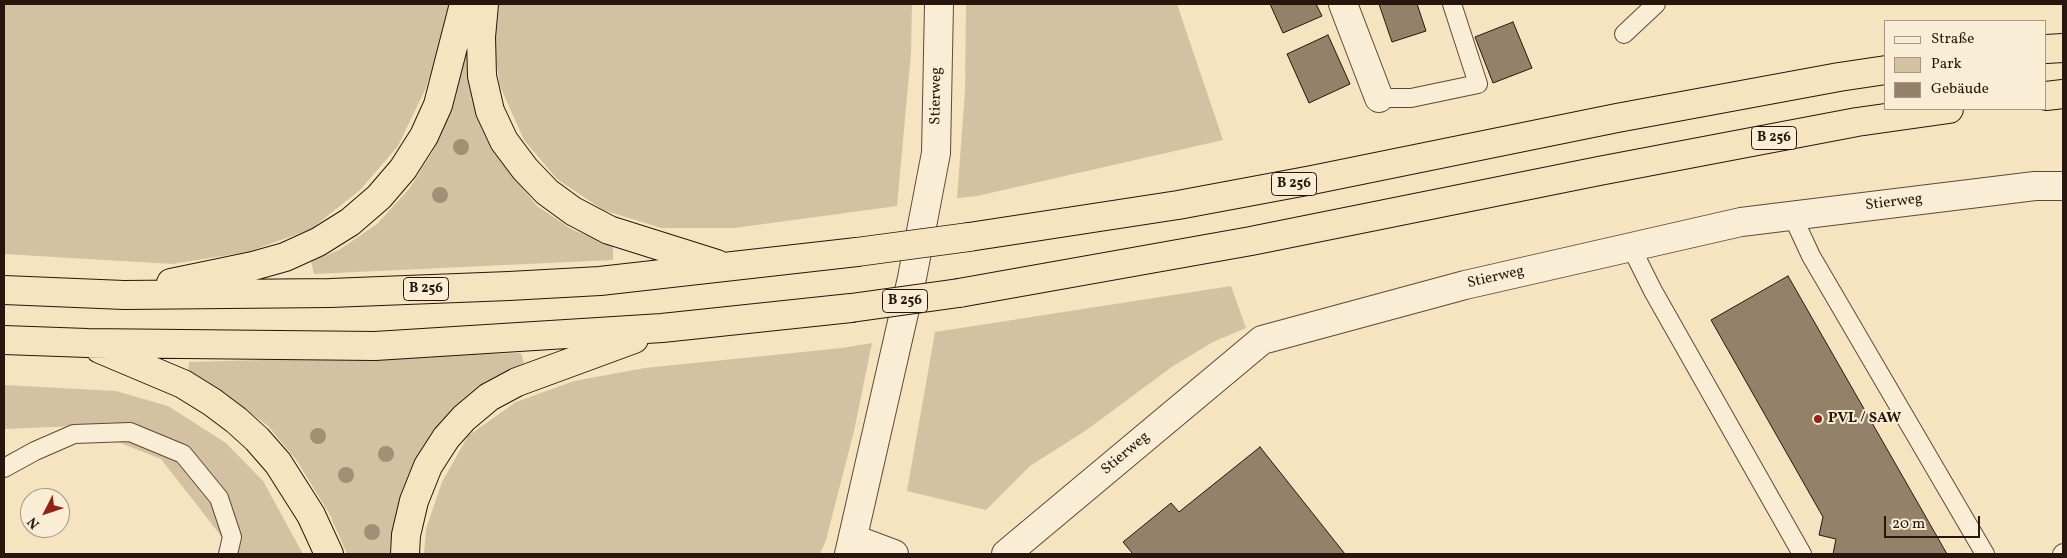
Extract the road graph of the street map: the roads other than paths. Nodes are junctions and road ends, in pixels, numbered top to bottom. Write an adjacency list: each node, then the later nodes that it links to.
1 (464, 4): 20 (highway)
2 (484, 4): 18 (highway)
3 (939, 4): 25 (street, Stierweg)
4 (1343, 4): 13 (street)
5 (1452, 4): 13 (lane)
6 (1656, 4): 7 (lane)
7 (1624, 34)
8 (2063, 48): 9 (highway)
9 (2047, 49)
10 (1884, 70): 18 (highway, B 256, bridge)
11 (2063, 94): 12 (highway)
12 (2047, 96)
13 (1379, 98)
14 (1942, 110): 21 (highway, B 256, bridge)
15 (2063, 186): 16 (street, Stierweg)
16 (1792, 215): 17 (street, Stierweg); 32 (lane)
17 (1631, 247): 30 (street, Stierweg); 31 (lane)
18 (728, 267): 20 (highway, B 256)
19 (4, 290): 20 (highway, B 256)
20 (124, 295)
21 (662, 328): 23 (highway, B 256); 28 (highway)
22 (4, 340): 23 (highway, B 256)
23 (87, 343): 27 (highway)
24 (4, 468): 26 (lane)
25 (852, 547): 29 (street, Stierweg)
26 (228, 554)
27 (329, 554)
28 (405, 554)
29 (894, 554)
30 (1006, 554)
31 (1802, 554)
32 (1985, 554)

